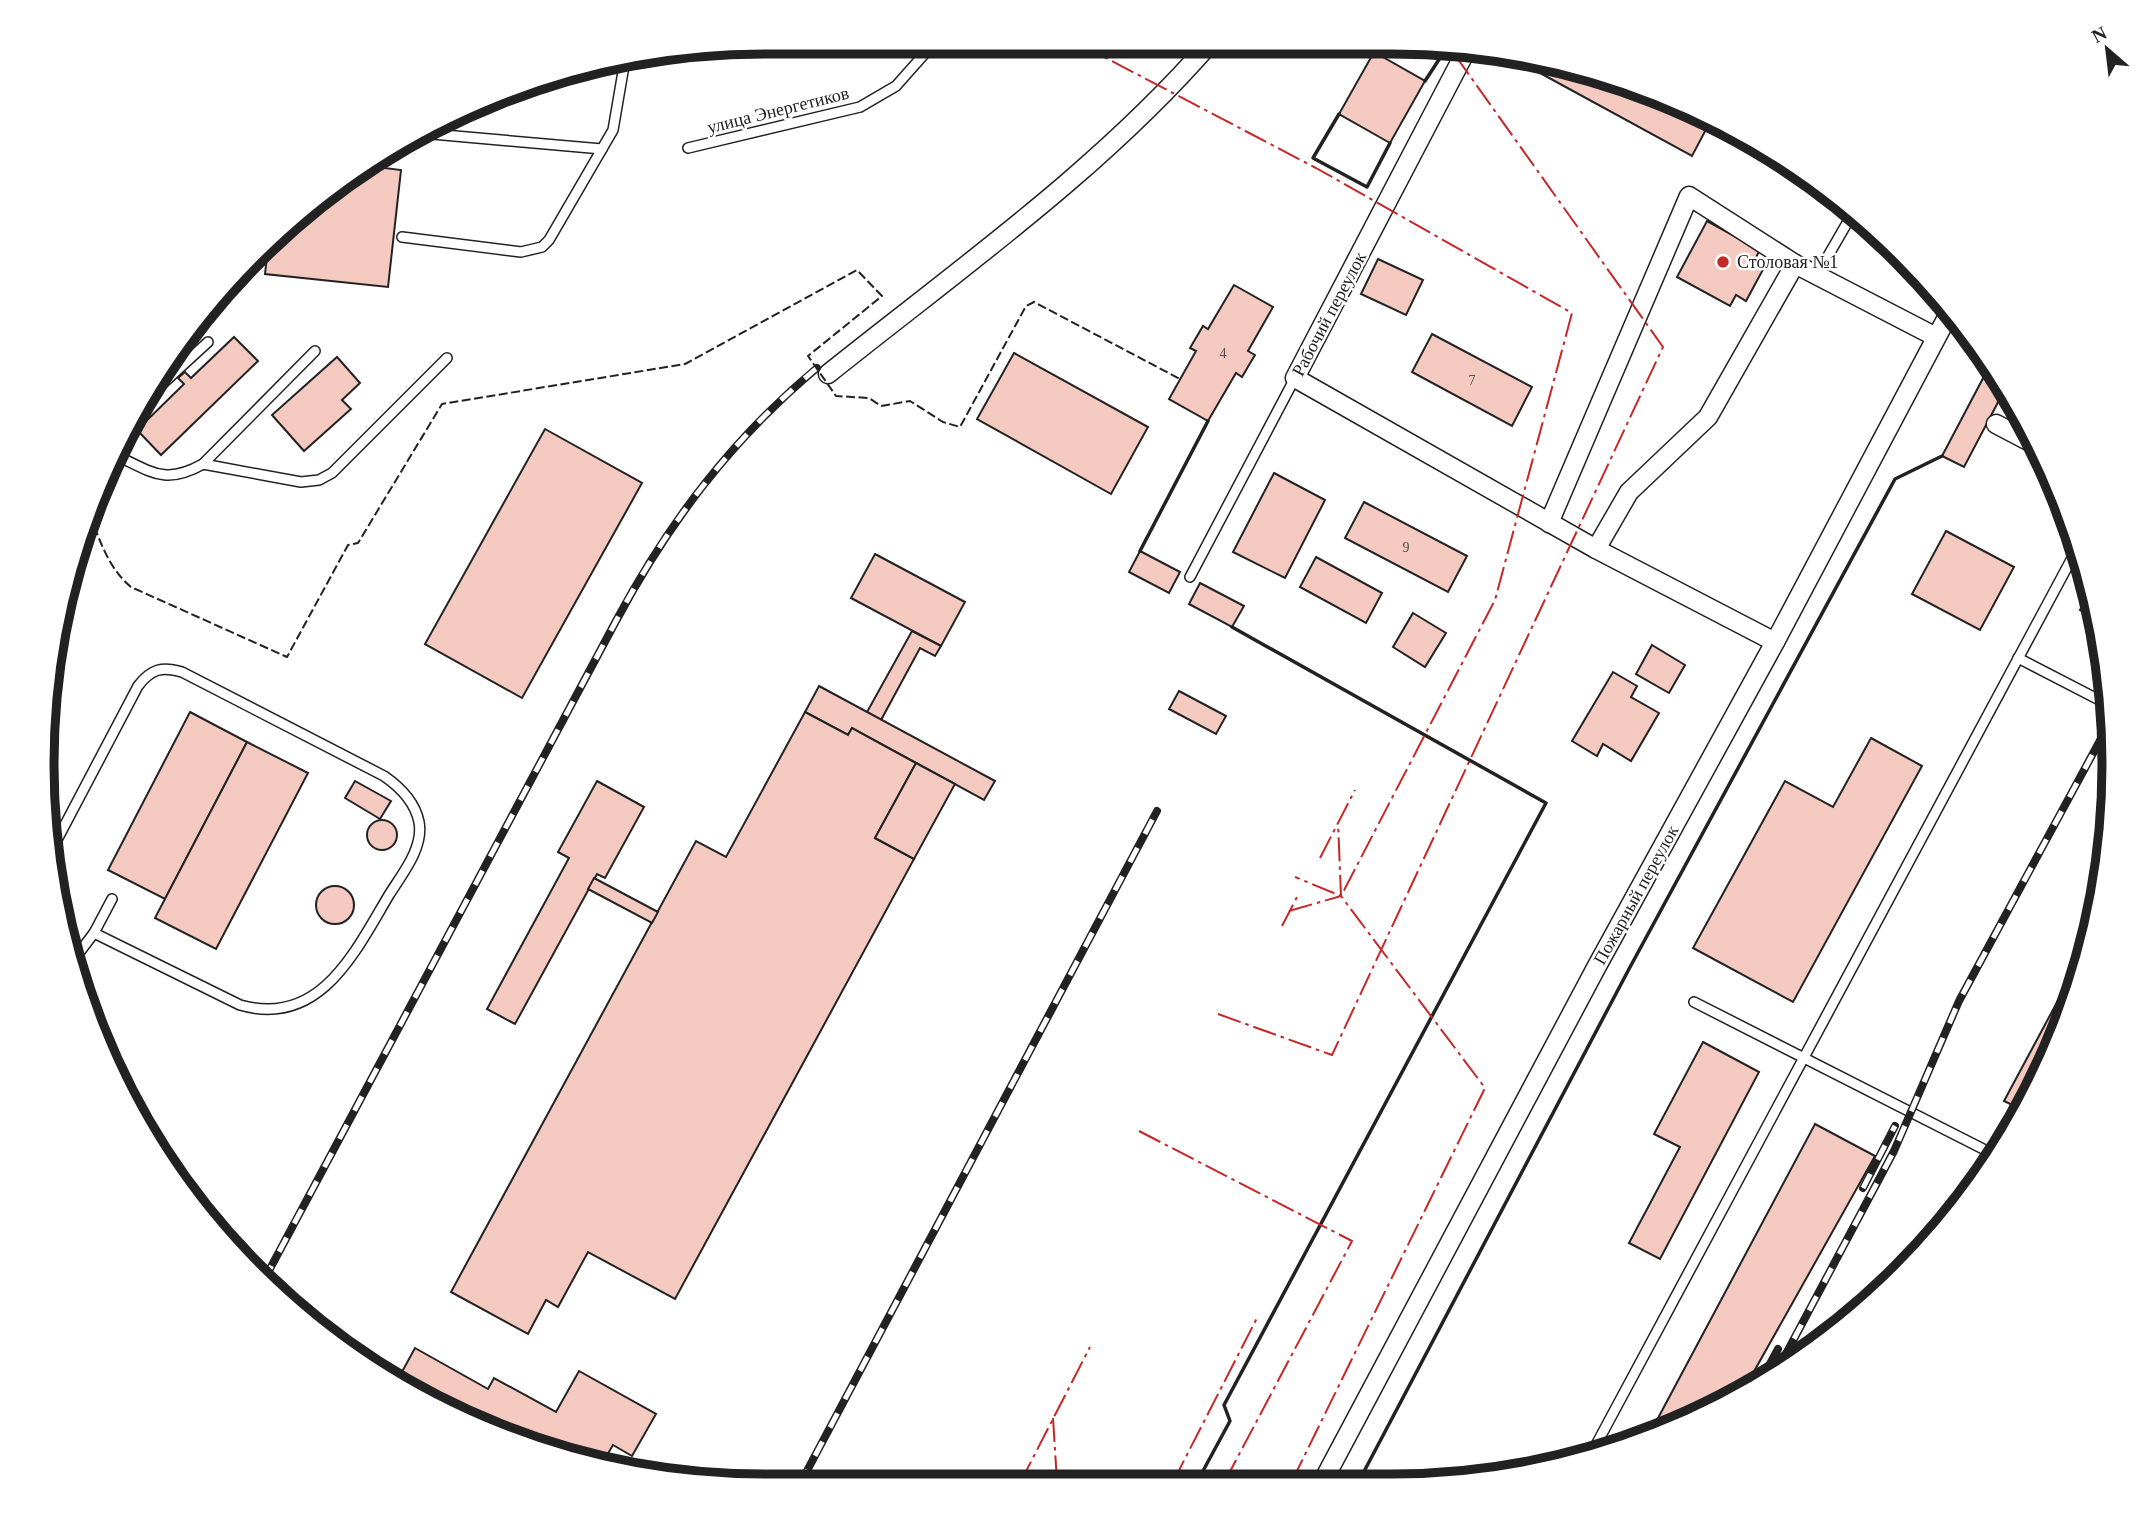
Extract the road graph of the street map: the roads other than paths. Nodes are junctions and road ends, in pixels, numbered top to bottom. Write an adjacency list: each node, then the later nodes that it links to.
1 (924, 54): 6 (lane, улица Энергетиков)
2 (1200, 54): 17 (street)
3 (1462, 58): 19 (street, Рабочий переулок)
4 (624, 68): 7 (lane)
5 (436, 134): 7 (lane)
6 (688, 148)
7 (602, 149): 9 (lane)
8 (1848, 221): 11 (lane)
9 (402, 237)
10 (1795, 264): 11 (street); 24 (street); 25 (street)
11 (1817, 275): 13 (street)
12 (1945, 320): 13 (street, Пожарный переулок)
13 (1936, 337): 28 (street, Пожарный переулок)
14 (208, 342): 18 (lane)
15 (315, 351): 23 (lane)
16 (447, 358): 23 (lane)
17 (828, 374)
18 (168, 379)
19 (1295, 379): 24 (street); 27 (lane, Рабочий переулок)
20 (1996, 424): 21 (street)
21 (2022, 437)
22 (123, 459): 23 (lane)
23 (203, 464)
24 (1549, 523): 25 (street)
25 (1596, 549): 28 (street)
26 (2071, 559): 29 (lane)
27 (1190, 578)
28 (1775, 642): 39 (street, Пожарный переулок)
29 (2018, 658): 30 (lane); 36 (lane)
30 (2098, 700)
31 (58, 837): 33 (lane)
32 (113, 899): 33 (lane)
33 (94, 933): 34 (lane)
34 (79, 952)
35 (1694, 1002): 36 (lane)
36 (1805, 1057): 37 (lane); 38 (lane)
37 (1987, 1151)
38 (1597, 1443)
39 (1327, 1474)

